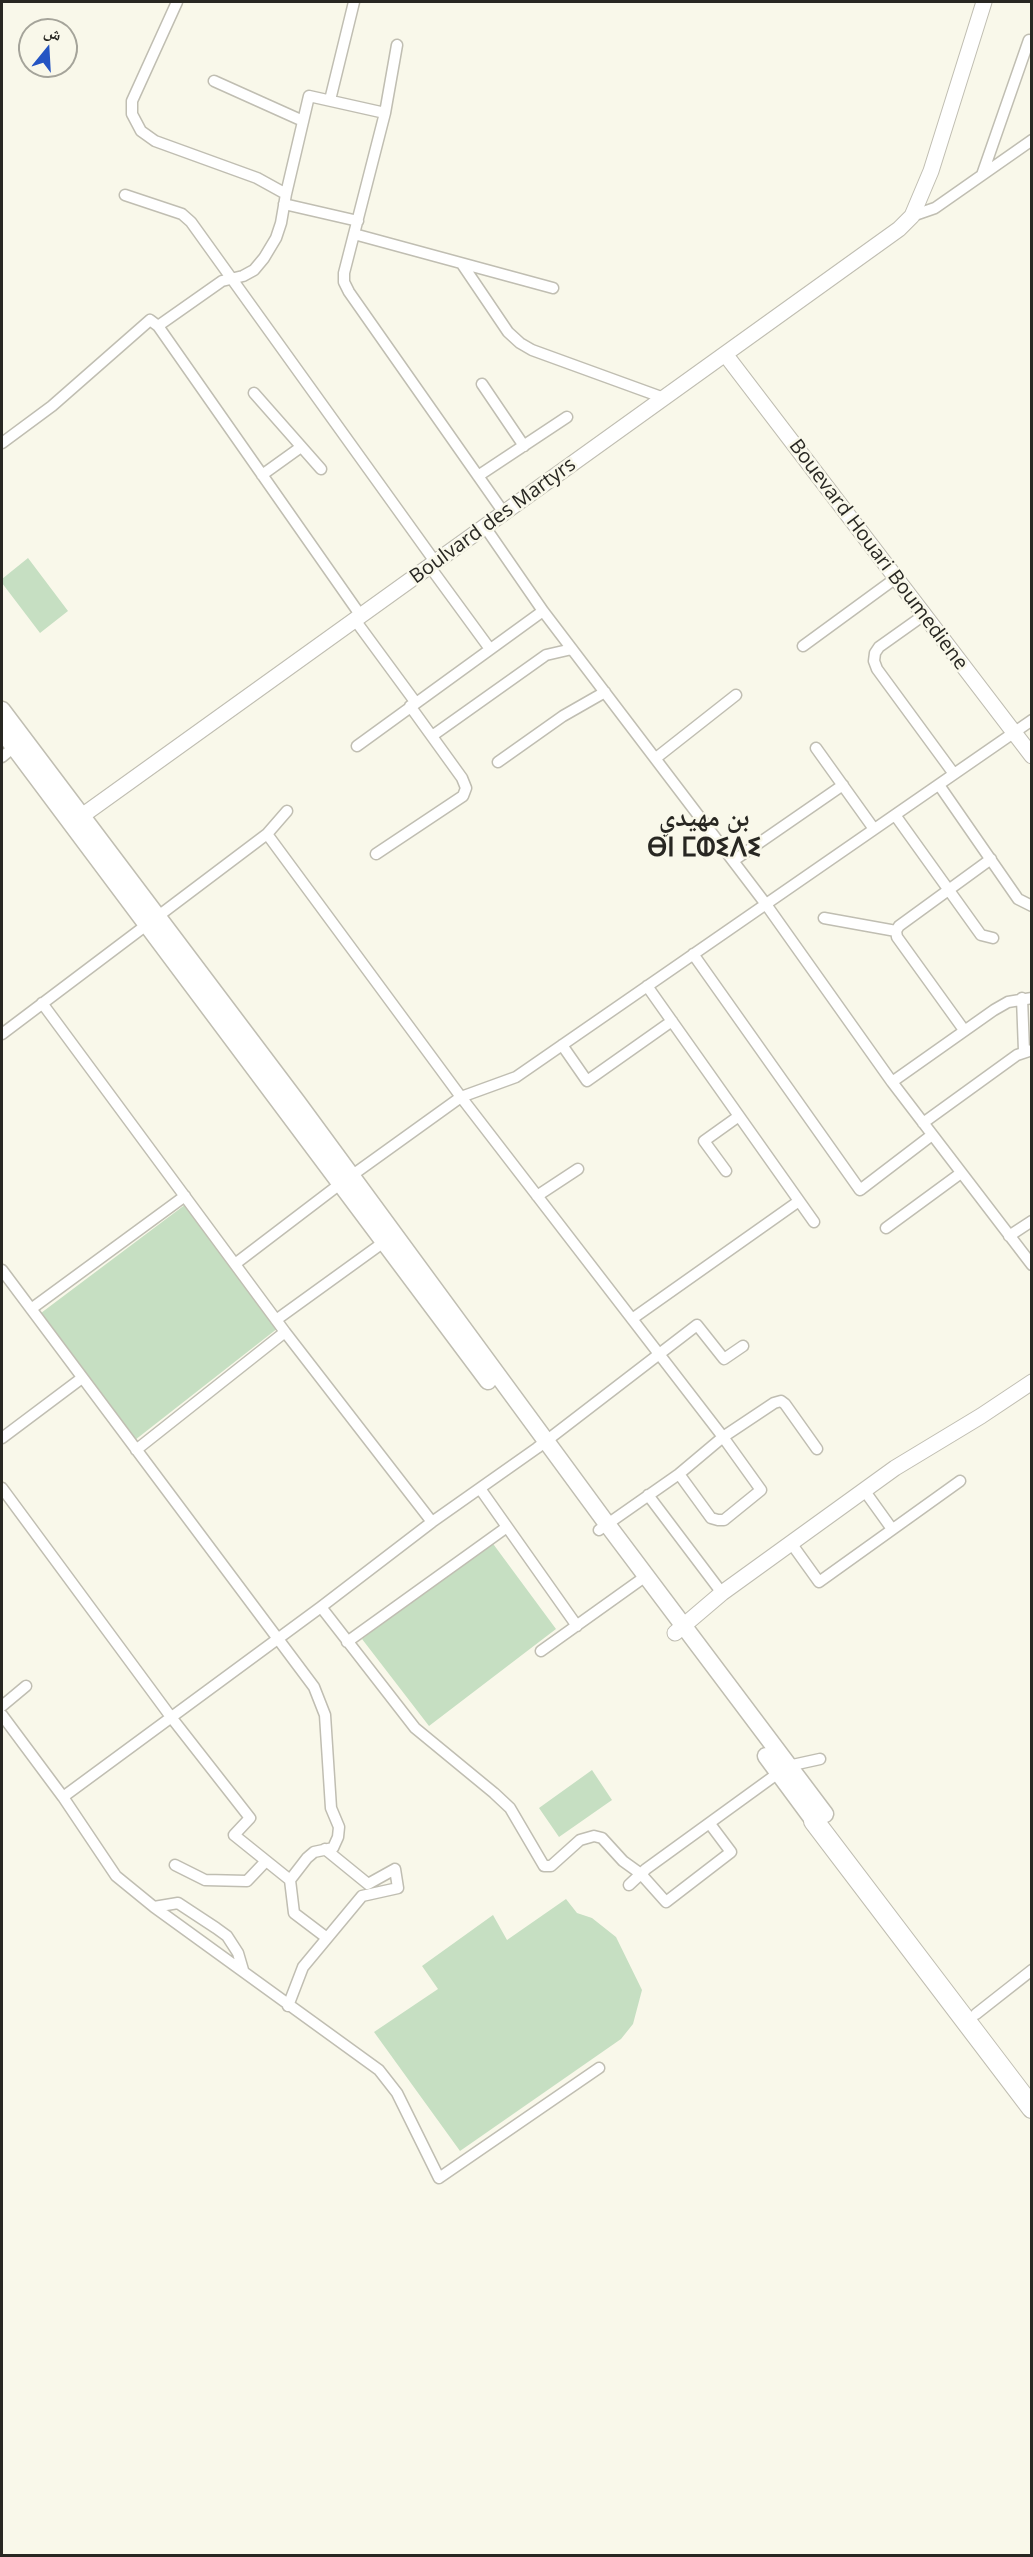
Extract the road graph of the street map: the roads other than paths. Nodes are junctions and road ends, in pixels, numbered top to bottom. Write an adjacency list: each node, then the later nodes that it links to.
1 (177, 2): 15 (street)
2 (354, 2): 7 (street)
3 (984, 2): 16 (street)
4 (1029, 40): 13 (street)
5 (397, 45): 8 (street)
6 (214, 81): 9 (street)
7 (330, 100): 8 (street); 9 (street)
8 (385, 113): 17 (street)
9 (303, 121): 15 (street)
10 (1032, 140): 11 (street)
11 (1021, 147): 12 (street); 13 (street)
12 (1032, 156)
13 (982, 175): 16 (street)
14 (125, 195): 20 (street)
15 (285, 199): 17 (street); 20 (street)
16 (912, 216): 23 (street, Boulvard des Martyrs)
17 (358, 221): 18 (street)
18 (354, 234): 19 (street); 33 (street)
19 (462, 264): 21 (street); 26 (street)
20 (232, 280): 22 (street); 36 (street)
21 (553, 288)
22 (158, 326): 28 (street); 32 (street)
23 (725, 354): 26 (street, Boulvard des Martyrs); 37 (street, Bouevard Houari Boumediene)
24 (482, 384): 29 (street)
25 (254, 393): 30 (street)
26 (664, 398): 34 (street, Boulvard des Martyrs)
27 (567, 417): 29 (street)
28 (2, 443)
29 (524, 446): 33 (street)
30 (301, 447): 31 (street); 32 (street)
31 (321, 469)
32 (262, 475): 40 (street)
33 (478, 476): 34 (street)
34 (504, 513): 35 (street, Boulvard des Martyrs)
35 (485, 527): 36 (street, Boulvard des Martyrs); 38 (street)
36 (433, 565): 40 (street, Boulvard des Martyrs); 42 (street)
37 (896, 579): 39 (street, Bouevard Houari Boumediene); 41 (street)
38 (543, 611): 42 (street); 43 (street)
39 (924, 615): 50 (street, Bouevard Houari Boumediene); 58 (street)
40 (358, 618): 46 (street); 63 (street, Boulvard des Martyrs)
41 (802, 646)
42 (490, 649): 46 (street)
43 (572, 649): 44 (street); 51 (street)
44 (605, 692): 56 (street); 57 (street)
45 (736, 695): 56 (street)
46 (413, 704): 51 (street); 52 (street)
47 (2, 710): 63 (main road)
48 (1032, 720): 50 (street)
49 (2, 730): 54 (main road)
50 (1014, 733): 55 (street, Bouevard Houari Boumediene); 58 (street)
51 (432, 736): 66 (street)
52 (357, 746)
53 (816, 748): 59 (street)
54 (8, 752): 63 (main road)
55 (1032, 756)
56 (656, 758): 68 (street)
57 (498, 762)
58 (954, 774): 60 (street)
59 (843, 785): 64 (street); 68 (street)
60 (939, 785): 62 (street); 67 (street)
61 (287, 811): 65 (street)
62 (895, 815): 64 (street); 69 (street)
63 (76, 819): 73 (main road)
64 (874, 829): 70 (street)
65 (267, 834): 73 (street); 86 (street)
66 (376, 854)
67 (991, 859): 69 (street); 71 (street)
68 (733, 861): 70 (street)
69 (950, 889): 74 (street); 75 (street)
70 (765, 903): 76 (street); 85 (street)
71 (1032, 906)
72 (824, 918): 74 (street)
73 (152, 920): 79 (street); 93 (main road)
74 (896, 931): 81 (street)
75 (993, 938)
76 (693, 954): 77 (street); 89 (street)
77 (647, 986): 80 (street); 83 (street)
78 (1027, 998): 81 (street); 84 (street)
79 (42, 1003): 82 (street); 94 (street)
80 (672, 1021): 83 (street); 87 (street)
81 (964, 1030): 85 (street)
82 (2, 1034)
83 (562, 1045): 86 (street)
84 (1028, 1051): 88 (street)
85 (892, 1082): 88 (street)
86 (461, 1097): 93 (street); 95 (street)
87 (739, 1116): 91 (street); 96 (street)
88 (923, 1123): 89 (street)
89 (932, 1135): 92 (street)
90 (578, 1169): 95 (street)
91 (726, 1171)
92 (961, 1173): 99 (street); 100 (street)
93 (346, 1180): 101 (main road); 102 (street); 115 (main road)
94 (185, 1196): 102 (street); 105 (street)
95 (537, 1196): 106 (street)
96 (799, 1201): 98 (street); 106 (street)
97 (1032, 1221): 100 (street)
98 (814, 1222)
99 (886, 1228)
100 (1009, 1236): 103 (street)
101 (384, 1242): 107 (street); 115 (main road)
102 (235, 1264): 107 (street)
103 (1032, 1265)
104 (2, 1270): 105 (street)
105 (31, 1309): 111 (street)
106 (632, 1318): 110 (street)
107 (276, 1320): 108 (street)
108 (285, 1332): 117 (street); 124 (street)
109 (742, 1346): 110 (street)
110 (659, 1353): 113 (street); 115 (street)
111 (82, 1378): 114 (street); 117 (street)
112 (1032, 1382): 122 (street)
113 (723, 1437): 116 (street); 118 (street); 118 (street)
114 (2, 1438)
115 (542, 1445): 121 (street); 126 (main road)
116 (817, 1449)
117 (136, 1450): 134 (street)
118 (679, 1474): 123 (street)
119 (960, 1481): 127 (street)
120 (2, 1488): 140 (street)
121 (481, 1490): 124 (street); 125 (street)
122 (864, 1490): 127 (street); 128 (street)
123 (648, 1495): 126 (street); 130 (street)
124 (432, 1522): 131 (street)
125 (507, 1527): 132 (street); 135 (street)
126 (603, 1527): 129 (main road)
127 (892, 1529): 128 (street)
128 (791, 1543): 130 (street)
129 (642, 1579): 132 (street); 133 (main road)
130 (722, 1593): 133 (street)
131 (321, 1607): 134 (street); 135 (street)
132 (577, 1626): 136 (street)
133 (680, 1630): 143 (main road)
134 (277, 1639): 140 (street); 147 (street)
135 (347, 1642): 150 (street)
136 (540, 1651)
137 (26, 1686): 138 (street)
138 (2, 1706)
139 (2, 1715): 141 (street)
140 (171, 1717): 144 (street); 148 (street)
141 (5, 1729): 144 (street)
142 (820, 1759): 143 (street)
143 (784, 1770): 145 (main road); 146 (street)
144 (63, 1797): 153 (street)
145 (820, 1817): 158 (highway); 161 (highway)
146 (710, 1824): 150 (street); 150 (street)
147 (325, 1850): 151 (street); 154 (street)
148 (266, 1861): 149 (street); 151 (street)
149 (175, 1865)
150 (641, 1874): 152 (street)
151 (290, 1880): 154 (street)
152 (629, 1886)
153 (154, 1908): 155 (street); 155 (street)
154 (327, 1938): 157 (street)
155 (243, 1970): 157 (street)
156 (1032, 1970): 158 (street)
157 (288, 2006): 159 (street)
158 (976, 2014): 160 (highway)
159 (599, 2068)
160 (1032, 2087)
161 (1032, 2108)

